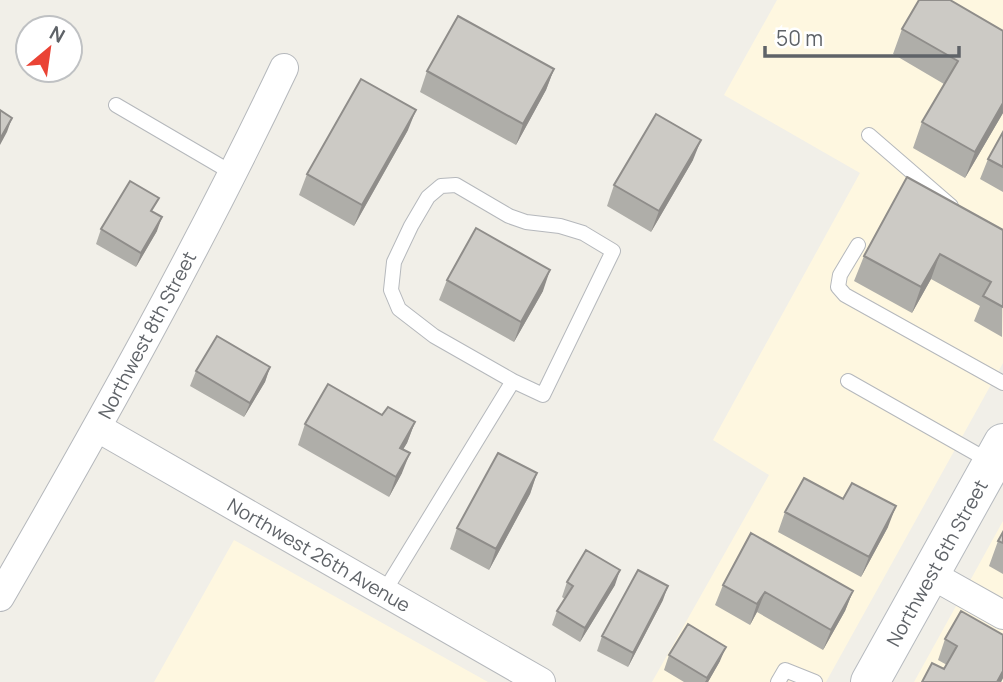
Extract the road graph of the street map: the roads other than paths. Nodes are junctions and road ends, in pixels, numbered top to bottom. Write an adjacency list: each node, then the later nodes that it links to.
1 (284, 68): 4 (street, Northwest 8th Street)
2 (116, 105): 4 (lane)
3 (869, 135): 5 (lane)
4 (234, 174): 10 (street, Northwest 8th Street)
5 (966, 216)
6 (858, 245): 9 (lane)
7 (513, 380): 7 (lane); 13 (lane)
8 (848, 381): 11 (lane)
9 (1003, 383)
10 (98, 428): 13 (street, Northwest 26th Avenue); 14 (street, Northwest 8th Street)
11 (998, 453): 12 (main road, Northwest 6th Street)
12 (930, 575): 15 (street); 19 (main road, Northwest 6th Street)
13 (384, 592): 16 (street, Northwest 26th Avenue)
14 (0, 597)
15 (1003, 615)
16 (541, 682)
17 (778, 682): 18 (lane)
18 (815, 682)
19 (870, 682)

